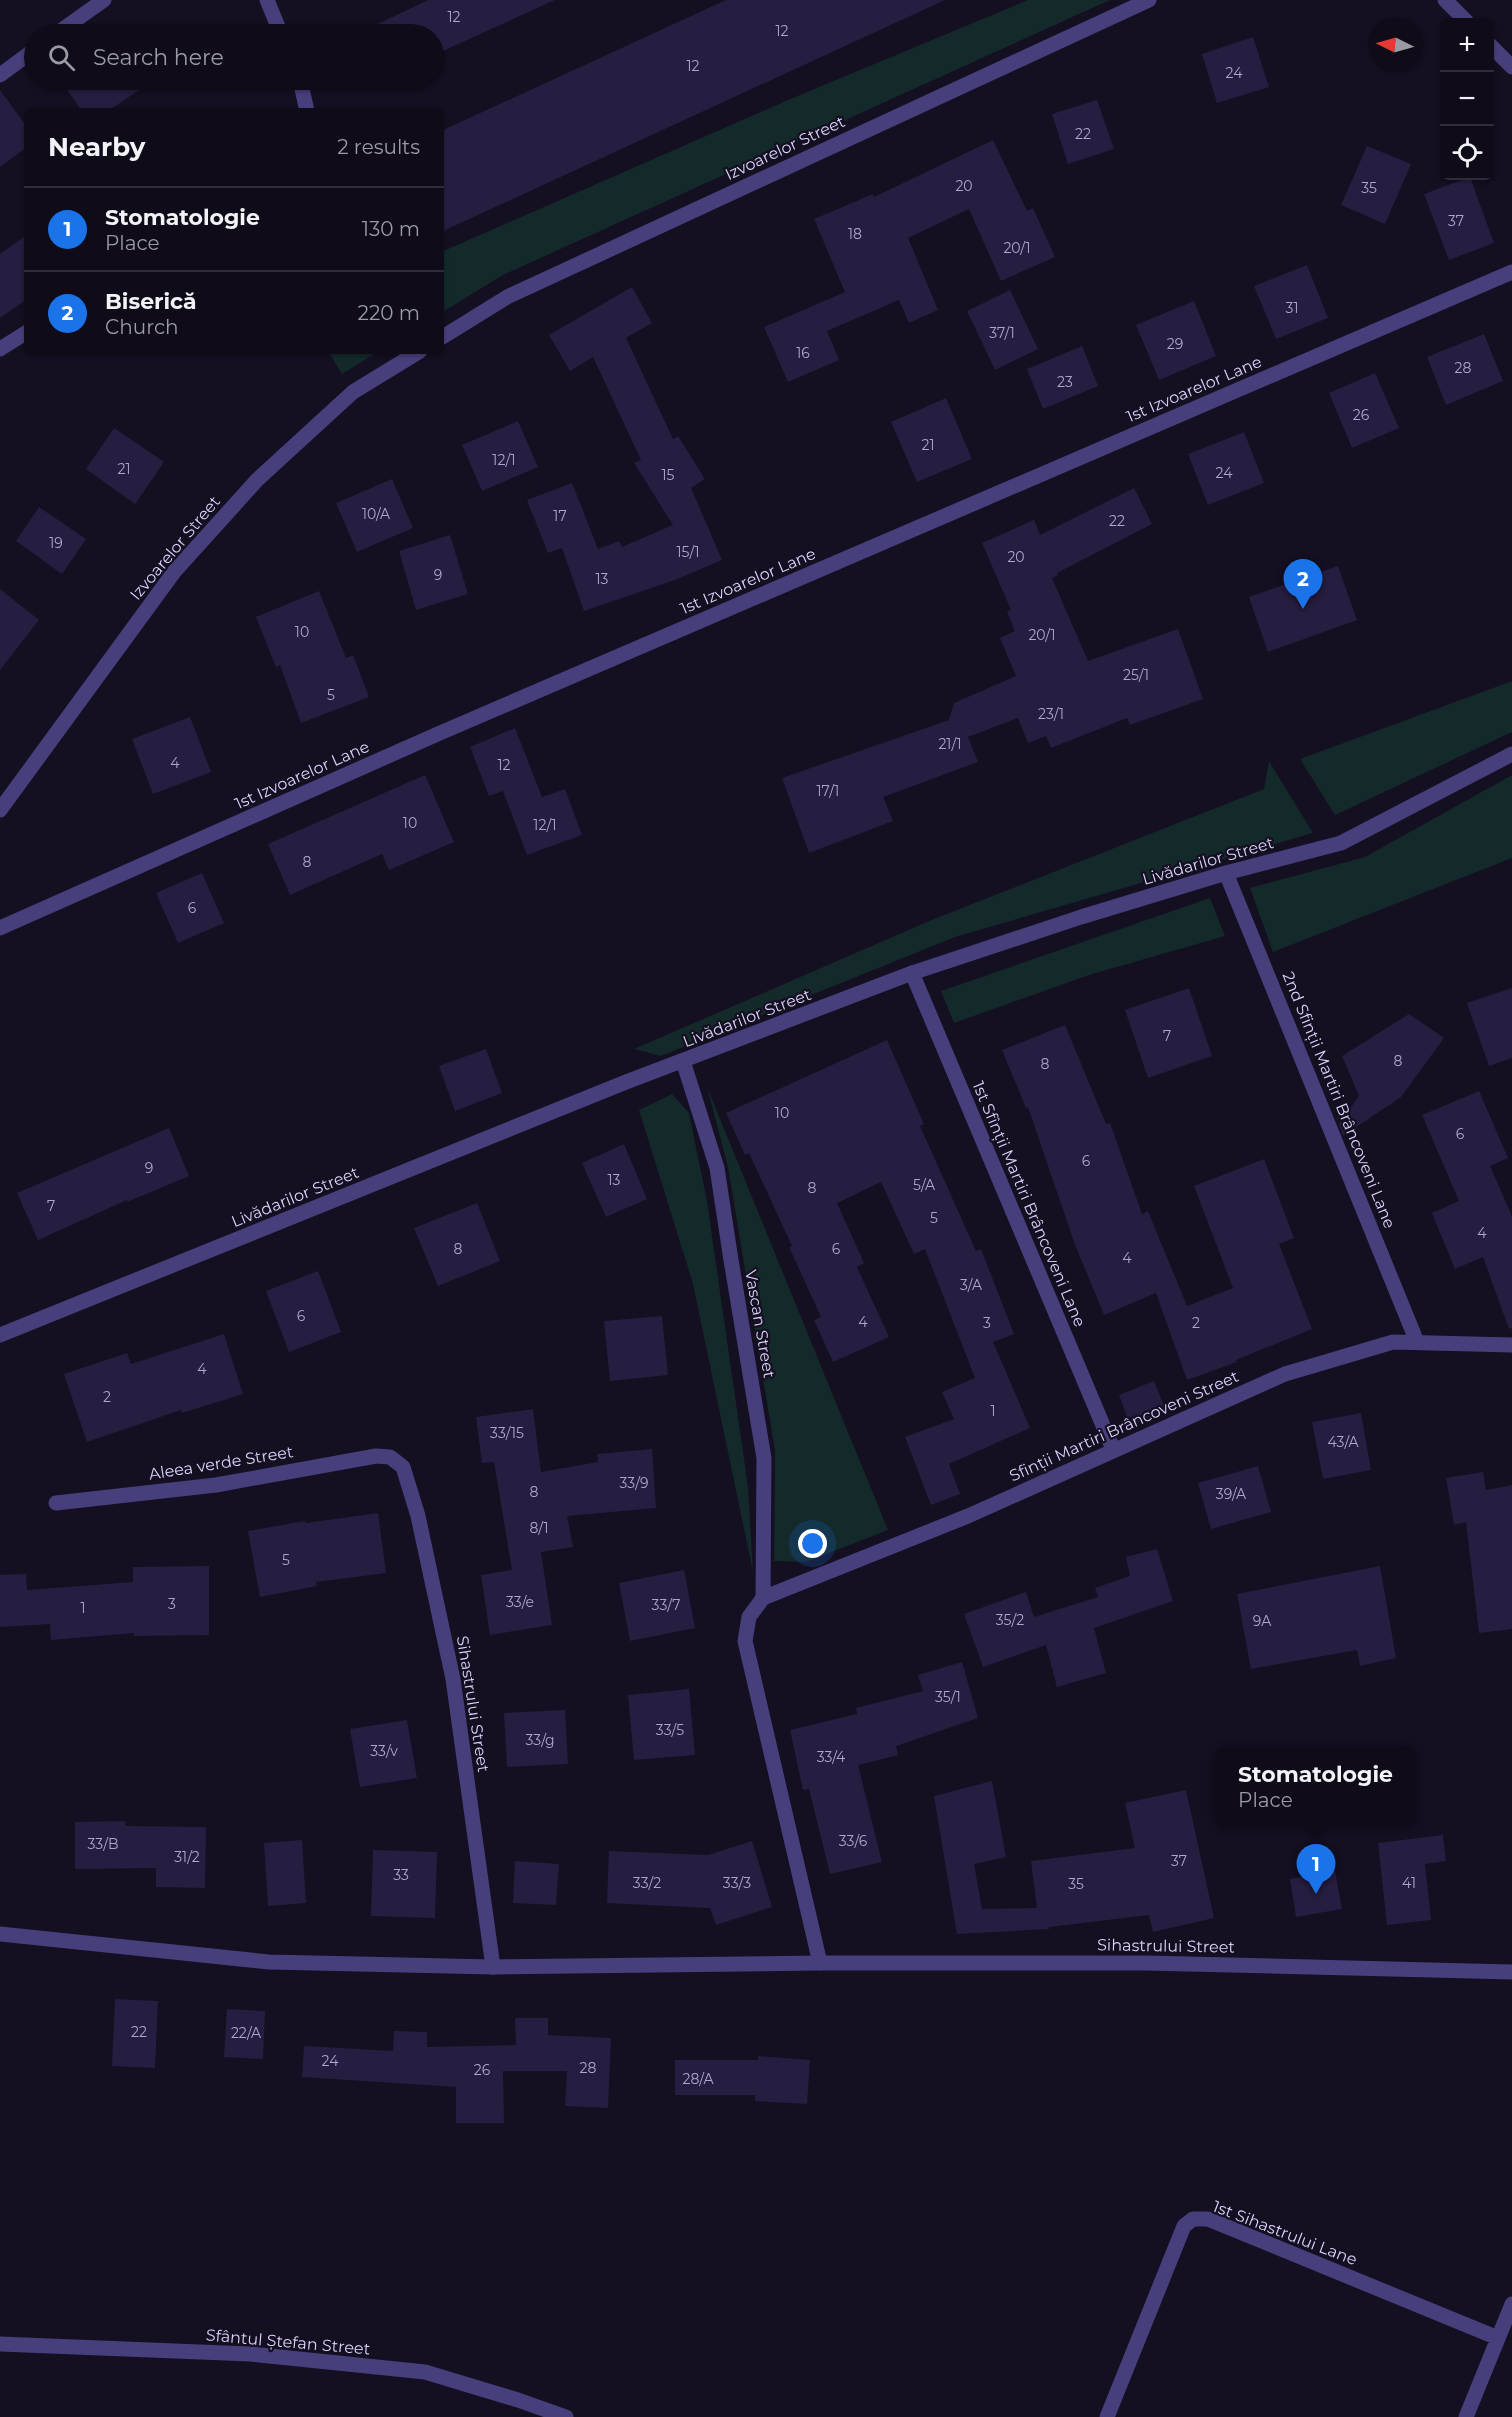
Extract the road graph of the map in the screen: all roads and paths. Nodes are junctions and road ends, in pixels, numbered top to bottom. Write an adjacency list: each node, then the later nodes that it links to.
1 (104, 0): 6 (street)
2 (267, 0): 7 (street)
3 (1149, 0): 16 (street, Izvoarelor Street)
4 (1445, 0): 5 (street)
5 (1463, 18)
6 (70, 24)
7 (277, 24)
8 (1494, 49): 10 (street)
9 (24, 57): 11 (street)
10 (1512, 68)
11 (0, 75)
12 (302, 90): 13 (street)
13 (306, 108)
14 (1512, 272): 22 (street, 1st Izvoarelor Lane)
15 (24, 334): 17 (street)
16 (444, 336)
17 (0, 349)
18 (415, 354): 20 (street, Izvoarelor Street)
19 (1512, 754): 21 (street, Livădarilor Street)
20 (0, 810)
21 (1226, 873): 23 (street, Livădarilor Street); 26 (street, 2nd Sfinții Martiri Brâncoveni Lane)
22 (0, 928)
23 (912, 973): 24 (street, Livădarilor Street); 28 (street, 1st Sfînții Martiri Brâncoveni Lane)
24 (683, 1061): 25 (street, Livădarilor Street); 31 (street, Vascan Street)
25 (0, 1335)
26 (1417, 1342): 27 (street, Sfinții Martiri Brâncoveni Street); 28 (street, Sfinții Martiri Brâncoveni Street)
27 (1512, 1345)
28 (1113, 1449): 31 (street, Sfinții Martiri Brâncoveni Street)
29 (390, 1457): 30 (street, Aleea verde Street); 34 (street, Sihastrului Street)
30 (56, 1503)
31 (763, 1598): 33 (street)
32 (0, 1934): 34 (street, Sihastrului Street)
33 (819, 1963): 34 (street, Sihastrului Street); 35 (street, Sihastrului Street)
34 (494, 1967)
35 (1512, 1972)
36 (1512, 2304): 37 (street)
37 (1498, 2338): 40 (street, 1st Sihastrului Lane); 41 (street)
38 (0, 2344): 39 (street, Sfântul Ștefan Street)
39 (566, 2417)
40 (1107, 2417)
41 (1467, 2417)

